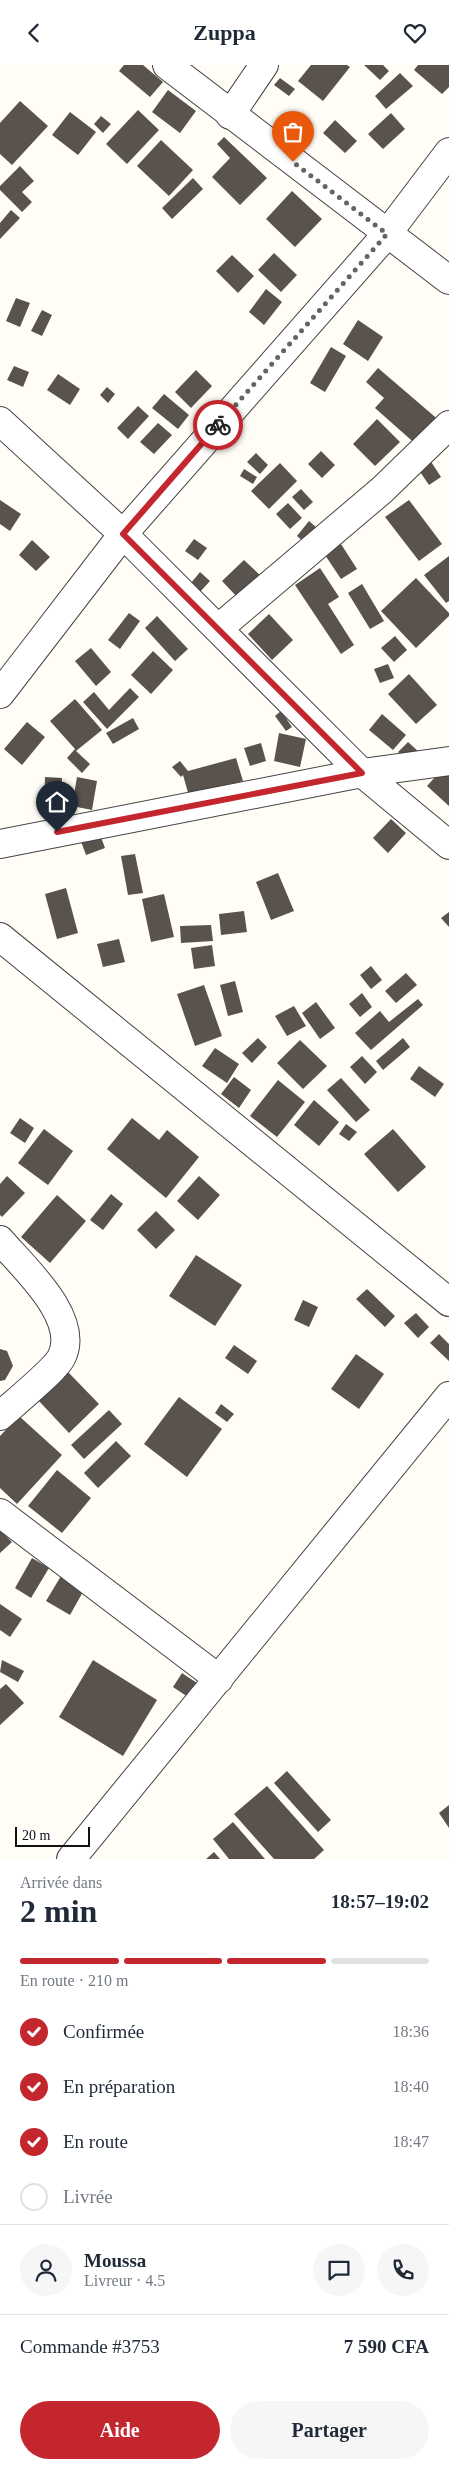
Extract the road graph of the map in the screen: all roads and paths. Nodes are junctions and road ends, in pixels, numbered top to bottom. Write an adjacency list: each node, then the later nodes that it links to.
1 (167, 65): 3 (street)
2 (264, 65): 3 (street)
3 (230, 115): 5 (street)
4 (449, 152): 5 (street)
5 (387, 234): 6 (street); 9 (street)
6 (449, 280)
7 (0, 421): 9 (street)
8 (449, 425): 10 (street)
9 (123, 534): 10 (street); 11 (street)
10 (219, 628): 13 (street)
11 (0, 694)
12 (449, 761): 13 (street)
13 (362, 773): 14 (street); 15 (street)
14 (0, 843)
15 (449, 845)
16 (0, 937): 18 (street)
17 (0, 1240): 20 (street)
18 (449, 1302)
19 (449, 1396): 22 (street)
20 (0, 1416)
21 (0, 1513): 22 (street)
22 (219, 1679): 23 (street)
23 (71, 1859)

